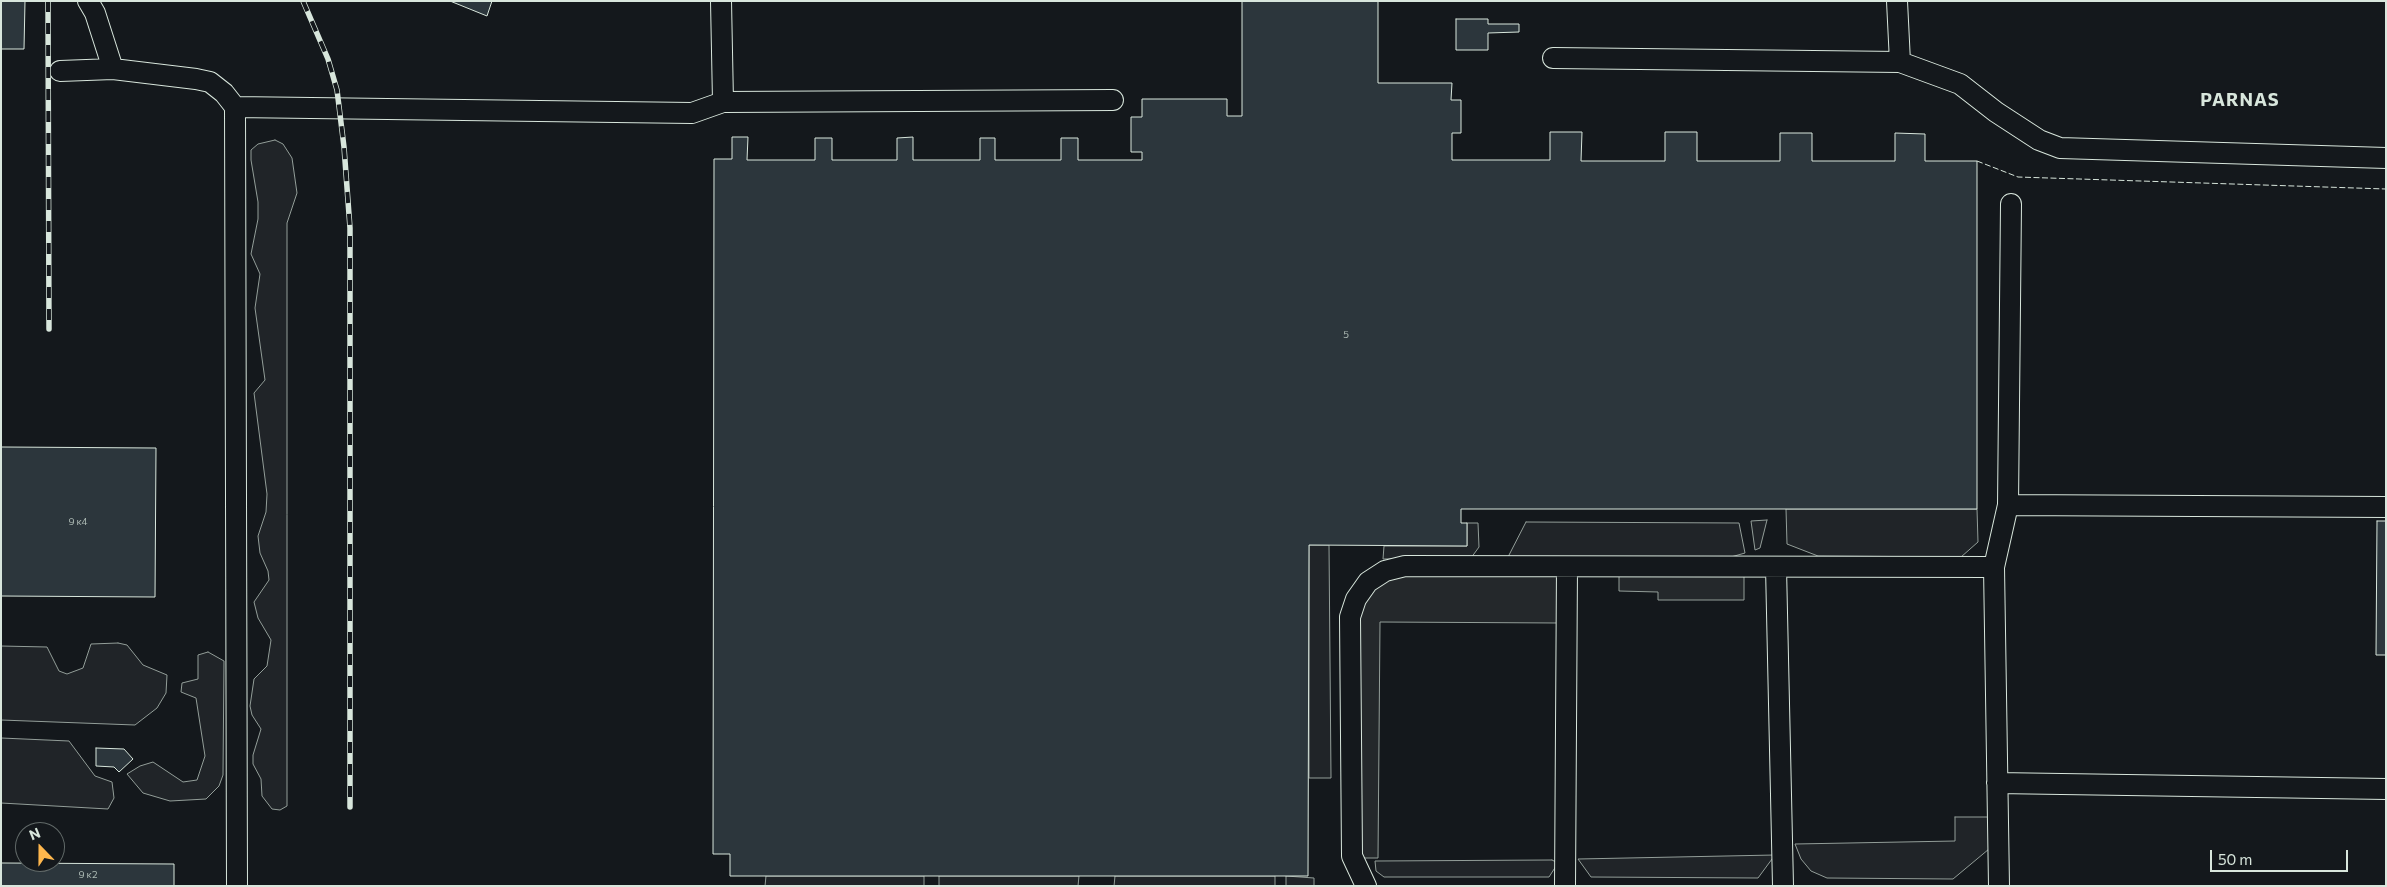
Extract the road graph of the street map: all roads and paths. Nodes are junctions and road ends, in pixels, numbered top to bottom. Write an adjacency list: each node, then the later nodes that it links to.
1 (88, 1): 6 (lane)
2 (721, 1): 9 (lane)
3 (1897, 1): 5 (lane)
4 (1553, 58): 5 (lane)
5 (1900, 62): 11 (lane)
6 (113, 69): 7 (lane); 10 (lane)
7 (60, 71)
8 (1114, 100): 9 (lane)
9 (723, 102): 10 (lane)
10 (235, 107): 20 (lane)
11 (2386, 158)
12 (2011, 204): 13 (lane)
13 (2008, 505): 14 (lane); 17 (lane)
14 (2386, 507)
15 (1566, 566): 16 (lane); 21 (lane); 22 (lane)
16 (1776, 567): 17 (lane); 23 (lane)
17 (1994, 567): 18 (lane)
18 (1997, 783): 19 (lane); 24 (lane)
19 (2386, 788)
20 (237, 886)
21 (1366, 886)
22 (1565, 886)
23 (1783, 886)
24 (1999, 886)

